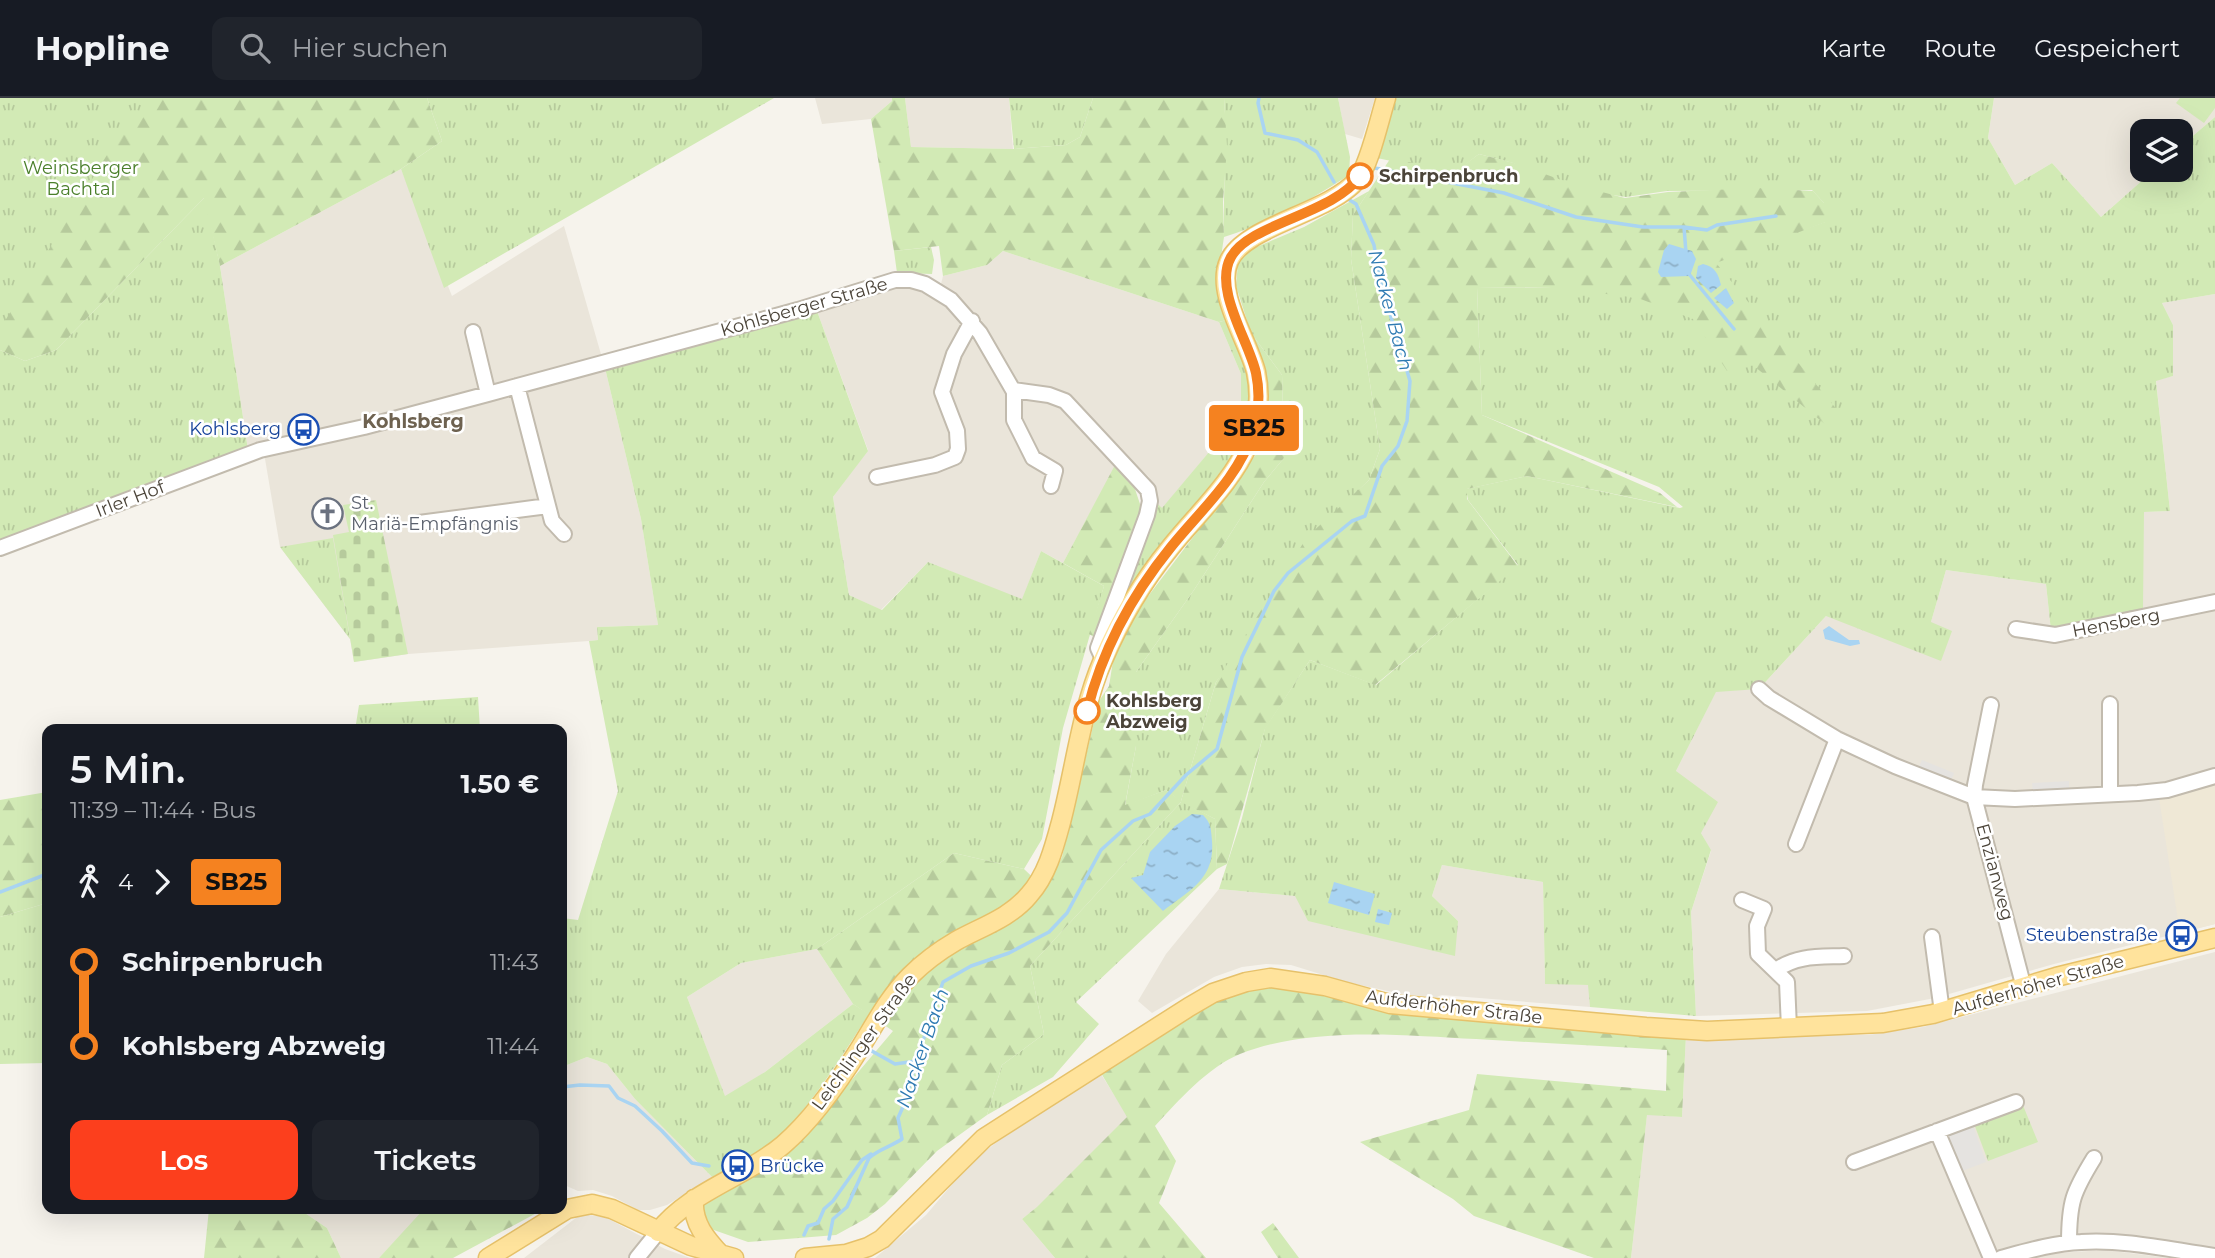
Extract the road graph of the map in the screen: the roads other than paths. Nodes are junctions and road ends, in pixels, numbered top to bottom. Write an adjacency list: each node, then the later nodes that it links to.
1 (1386, 98): 16 (main road, Leichlinger Straße)
2 (972, 321): 4 (street, Kohlsberger Straße); 5 (street, Kohlsberger Straße); 8 (street)
3 (473, 332): 6 (street)
4 (517, 386): 6 (street, Kohlsberger Straße); 10 (street)
5 (1014, 391): 9 (street); 16 (street)
6 (488, 394): 7 (street, Kohlsberger Straße)
7 (260, 450): 13 (street, Irler Hof)
8 (877, 477)
9 (1051, 486)
10 (548, 506): 11 (street); 12 (street)
11 (419, 523)
12 (564, 534)
13 (0, 548)
14 (2215, 602): 15 (street, Hensberg)
15 (2016, 629)
16 (1103, 659): 37 (main road, Leichlinger Straße)
17 (1759, 689): 20 (street, Enzianweg)
18 (2110, 704): 22 (street)
19 (1991, 705): 23 (street, Enzianweg)
20 (1837, 738): 23 (street, Enzianweg); 24 (street)
21 (2215, 776): 22 (street, Enzianweg)
22 (2110, 794): 23 (street, Enzianweg)
23 (1974, 797): 30 (street, Enzianweg)
24 (1796, 844)
25 (1742, 900): 29 (street)
26 (1932, 937): 31 (street, Aufderhöher Straße)
27 (2215, 938): 30 (main road, Aufderhöher Straße)
28 (1844, 956): 29 (street)
29 (1776, 970): 32 (street)
30 (2025, 988): 31 (main road, Aufderhöher Straße)
31 (1942, 1012): 32 (main road, Aufderhöher Straße)
32 (1789, 1028): 44 (main road, Aufderhöher Straße)
33 (2016, 1102): 34 (street)
34 (1937, 1130): 36 (street); 48 (street)
35 (2094, 1158): 41 (street)
36 (1853, 1162)
37 (694, 1199): 40 (main road, Leichlinger Straße); 43 (main road)
38 (567, 1210): 40 (main road)
39 (560, 1214): 45 (main road)
40 (658, 1232): 43 (main road); 46 (street)
41 (2069, 1242): 42 (street); 49 (street)
42 (2215, 1256)
43 (728, 1257)
44 (830, 1257): 47 (main road, Aufderhöher Straße)
45 (488, 1258)
46 (637, 1258)
47 (805, 1258)
48 (1991, 1258)
49 (2001, 1258)

